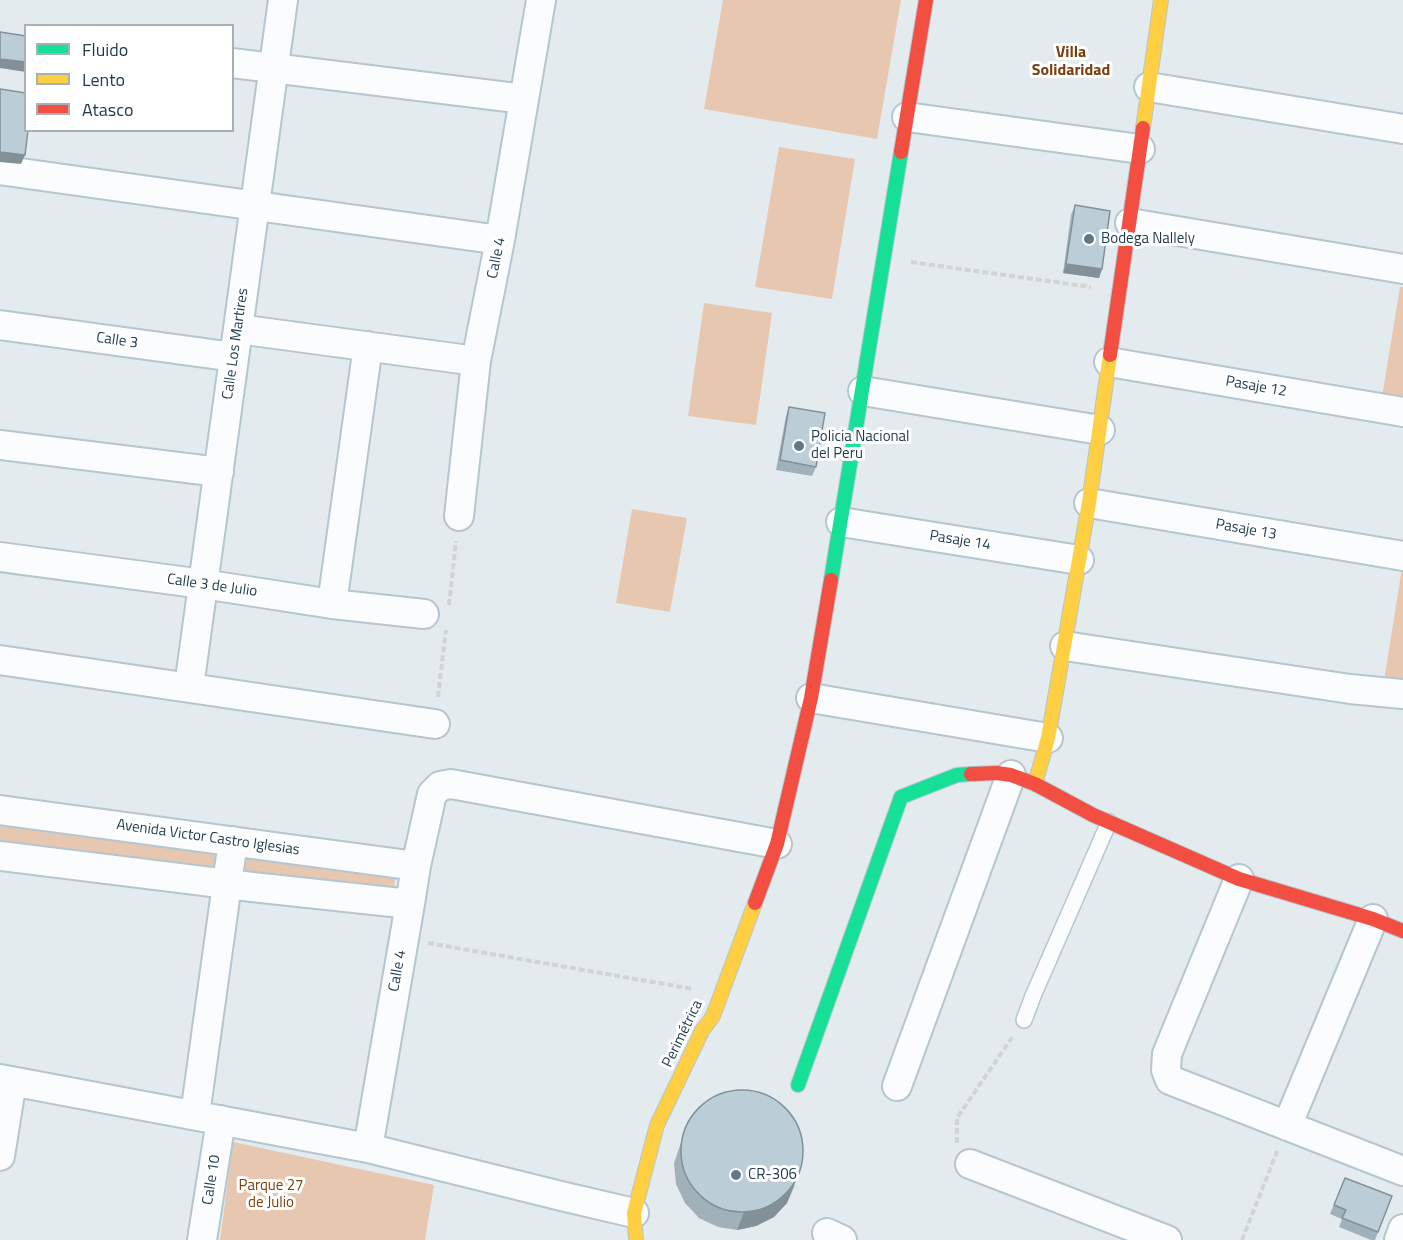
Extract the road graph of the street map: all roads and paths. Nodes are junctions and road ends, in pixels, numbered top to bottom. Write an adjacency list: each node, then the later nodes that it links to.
1 (283, 0): 6 (street, Calle Los Martires)
2 (541, 0): 8 (street, Calle 4)
3 (926, 0): 9 (street, Perimétrica)
4 (1160, 0): 7 (street)
5 (234, 63): 6 (street)
6 (274, 68): 8 (street); 13 (street, Calle Los Martires)
7 (1149, 87): 10 (street); 11 (street)
8 (524, 99): 15 (street, Calle 4)
9 (907, 117): 11 (street); 16 (street, Perimétrica)
10 (1403, 129)
11 (1140, 149): 14 (street)
12 (0, 170): 13 (street)
13 (255, 207): 15 (street); 20 (street, Calle Los Martires)
14 (1130, 223): 17 (street); 18 (street)
15 (500, 240): 22 (street, Calle 4)
16 (884, 258): 18 (path); 24 (street, Perimétrica)
17 (1403, 269)
18 (1119, 291): 23 (street)
19 (0, 325): 20 (street, Calle 3)
20 (236, 343): 21 (street, Calle 3); 28 (street, Calle Los Martires)
21 (368, 346): 22 (street, Calle 3); 36 (street)
22 (476, 361): 30 (street, Calle 4)
23 (1109, 362): 25 (street, Pasaje 12); 26 (street)
24 (863, 392): 26 (street); 31 (street, Perimétrica)
25 (1403, 412)
26 (1100, 430): 29 (street)
27 (0, 445): 28 (street)
28 (219, 472): 35 (street, Calle Los Martires)
29 (1089, 503): 32 (street, Pasaje 13); 34 (street)
30 (459, 516)
31 (841, 522): 34 (street, Pasaje 14); 42 (street, Perimétrica)
32 (1403, 556)
33 (0, 557): 35 (street, Calle 3 de Julio)
34 (1079, 560): 38 (street)
35 (203, 584): 36 (street, Calle 3 de Julio); 40 (street, Calle Los Martires)
36 (332, 604): 37 (street, Calle 3 de Julio)
37 (424, 614)
38 (1065, 646): 41 (street); 44 (street)
39 (0, 660): 40 (street)
40 (189, 687): 43 (street)
41 (1403, 694)
42 (811, 698): 44 (street); 49 (street, Perimétrica)
43 (435, 724)
44 (1048, 738): 45 (street)
45 (1023, 780): 47 (street); 61 (street); 62 (street)
46 (0, 810): 48 (street, Avenida Victor Castro Iglesias)
47 (1109, 822): 52 (street); 59 (lane)
48 (233, 841): 51 (street, Avenida Victor Castro Iglesias); 53 (street, Calle 10)
49 (777, 844): 51 (street, Calle 4); 58 (street, Perimétrica)
50 (0, 856): 53 (street)
51 (416, 866): 54 (street, Calle 4)
52 (1239, 879): 55 (street); 64 (street)
53 (227, 884): 54 (street); 63 (street, Calle 10)
54 (410, 903): 57 (street, Calle 4)
55 (1373, 919): 56 (street); 64 (street)
56 (1403, 931)
57 (404, 938): 58 (path); 65 (street, Calle 4)
58 (721, 994): 69 (street, Perimétrica)
59 (1024, 1020): 67 (path)
60 (6, 1080): 63 (street); 66 (street)
61 (798, 1085)
62 (897, 1086)
63 (208, 1118): 65 (street); 71 (street, Calle 10)
64 (1287, 1126): 68 (street); 73 (path)
65 (368, 1148): 69 (street)
66 (0, 1156)
67 (970, 1164): 72 (street)
68 (1403, 1171)
69 (635, 1226)
70 (1403, 1229): 74 (street)
71 (202, 1240)
72 (1167, 1240)
73 (1242, 1240)
74 (1399, 1240)

